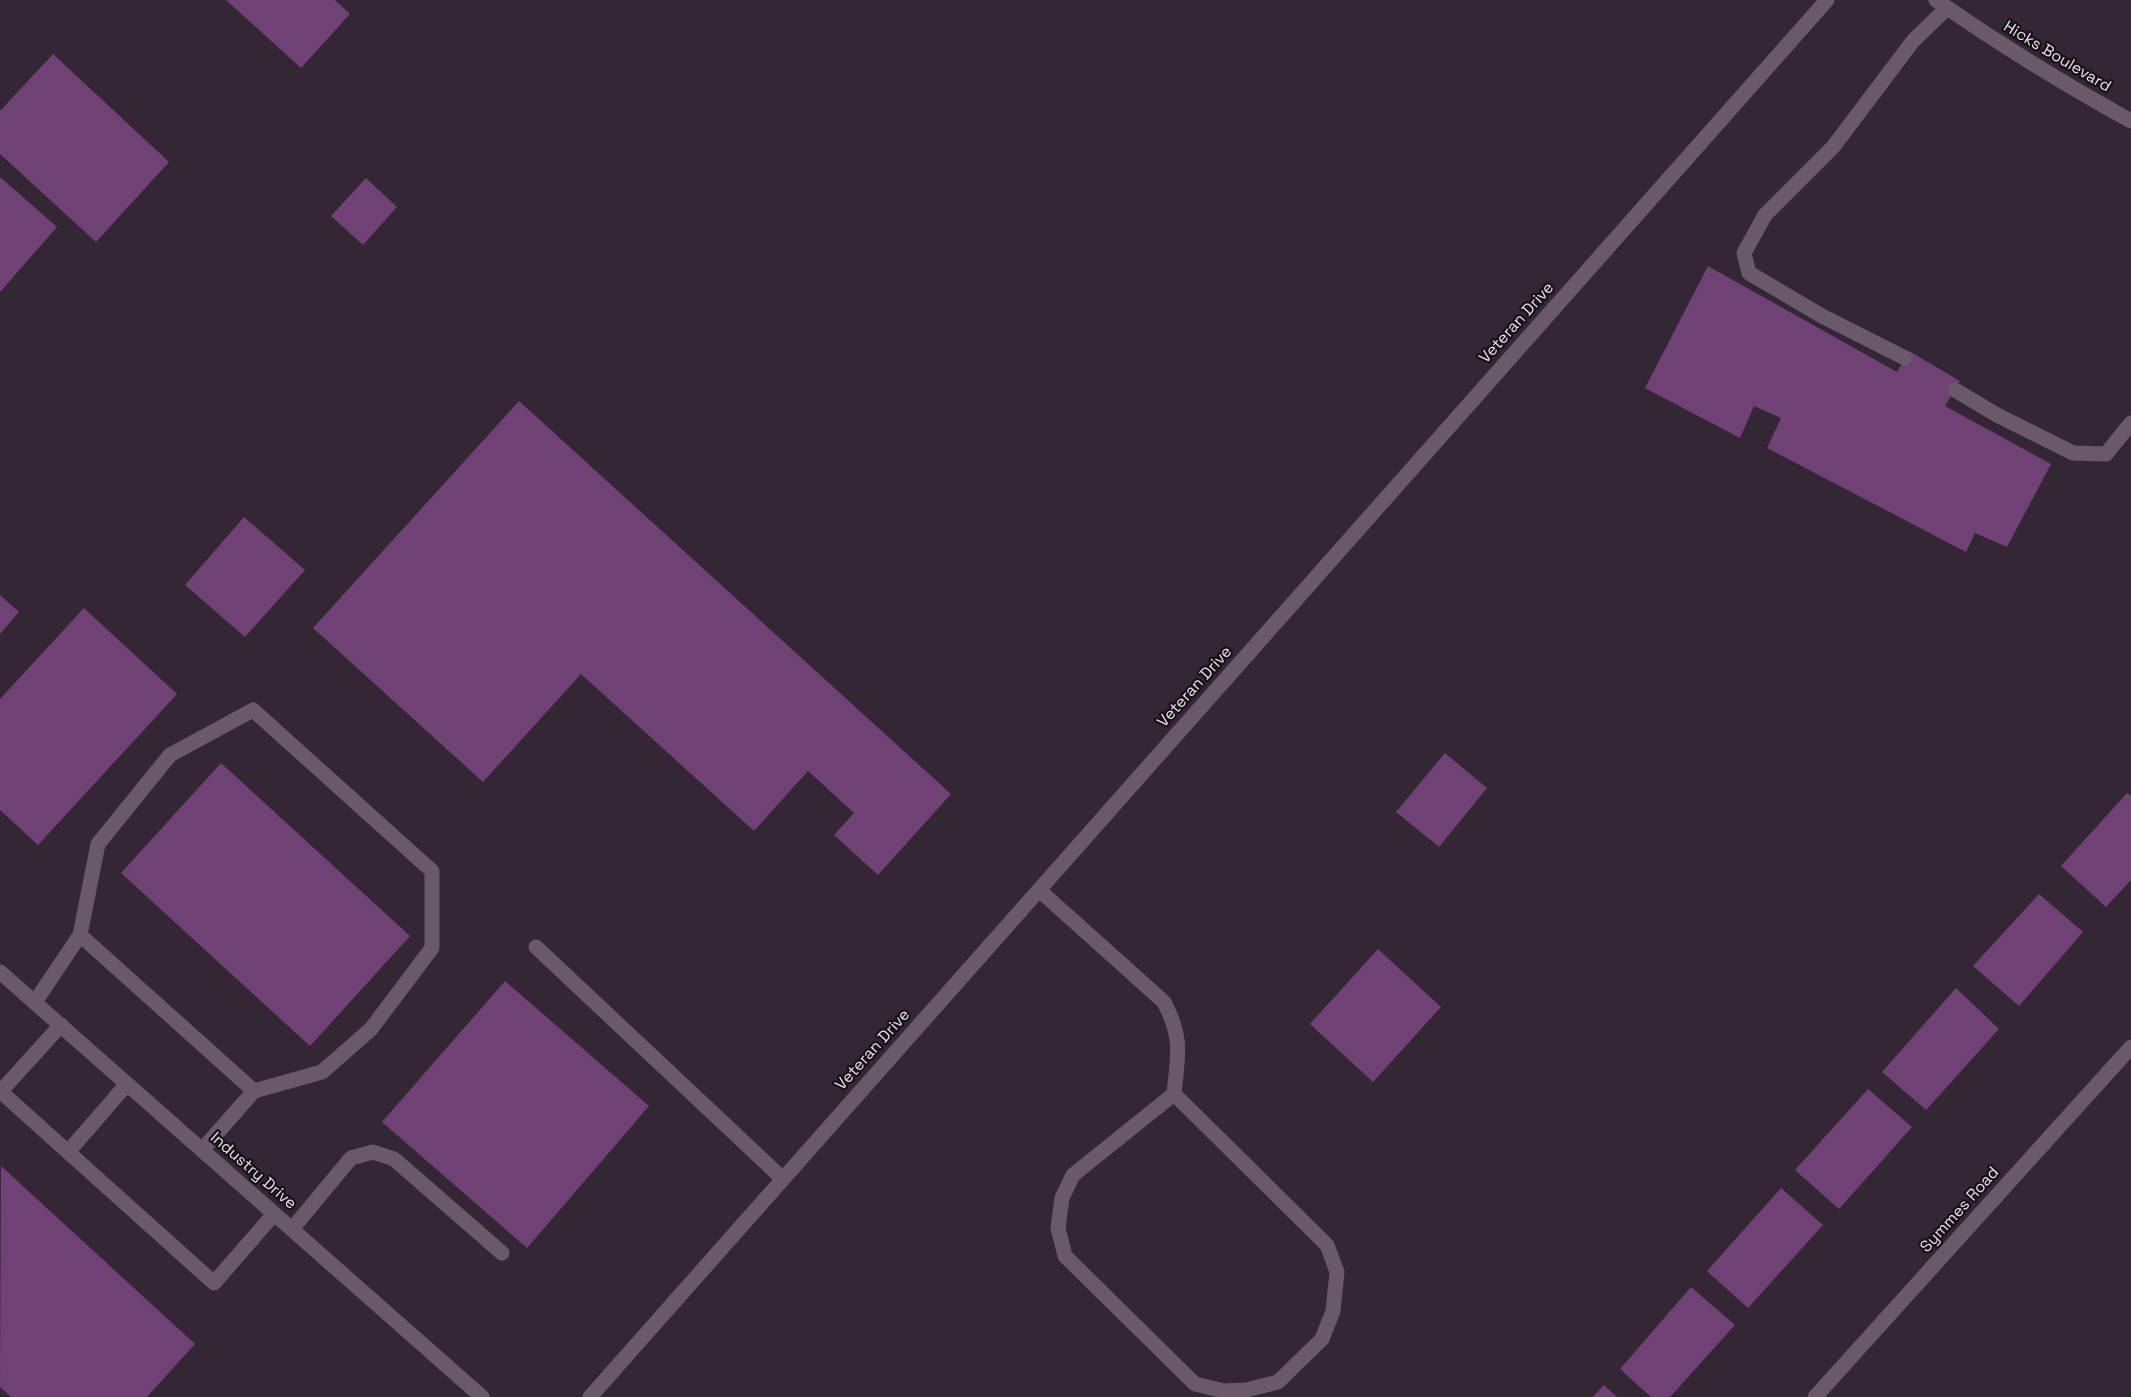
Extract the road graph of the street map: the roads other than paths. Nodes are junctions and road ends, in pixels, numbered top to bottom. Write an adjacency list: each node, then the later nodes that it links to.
1 (1827, 0): 7 (street, Veteran Drive)
2 (1942, 4): 3 (street, Hicks Boulevard); 4 (street)
3 (2131, 121)
4 (1905, 358)
5 (1955, 390): 6 (street)
6 (2131, 423)
7 (1039, 890): 17 (street); 20 (street, Veteran Drive)
8 (80, 935): 11 (street); 16 (street); 16 (street)
9 (536, 947): 20 (street)
10 (0, 972): 11 (street, Industry Drive)
11 (35, 1002): 12 (street, Industry Drive)
12 (61, 1025): 14 (street, Industry Drive); 15 (street)
13 (2131, 1047): 26 (street, Symmes Road)
14 (127, 1084): 18 (street, Industry Drive); 19 (street)
15 (0, 1091): 19 (street)
16 (254, 1091): 18 (street)
17 (1174, 1095): 17 (street)
18 (202, 1150): 21 (street, Industry Drive)
19 (68, 1152): 21 (street)
20 (783, 1179): 25 (street, Veteran Drive)
21 (274, 1214): 22 (street, Industry Drive)
22 (292, 1229): 23 (street); 24 (street, Industry Drive)
23 (502, 1253)
24 (482, 1397)
25 (590, 1397)
26 (1815, 1397)

